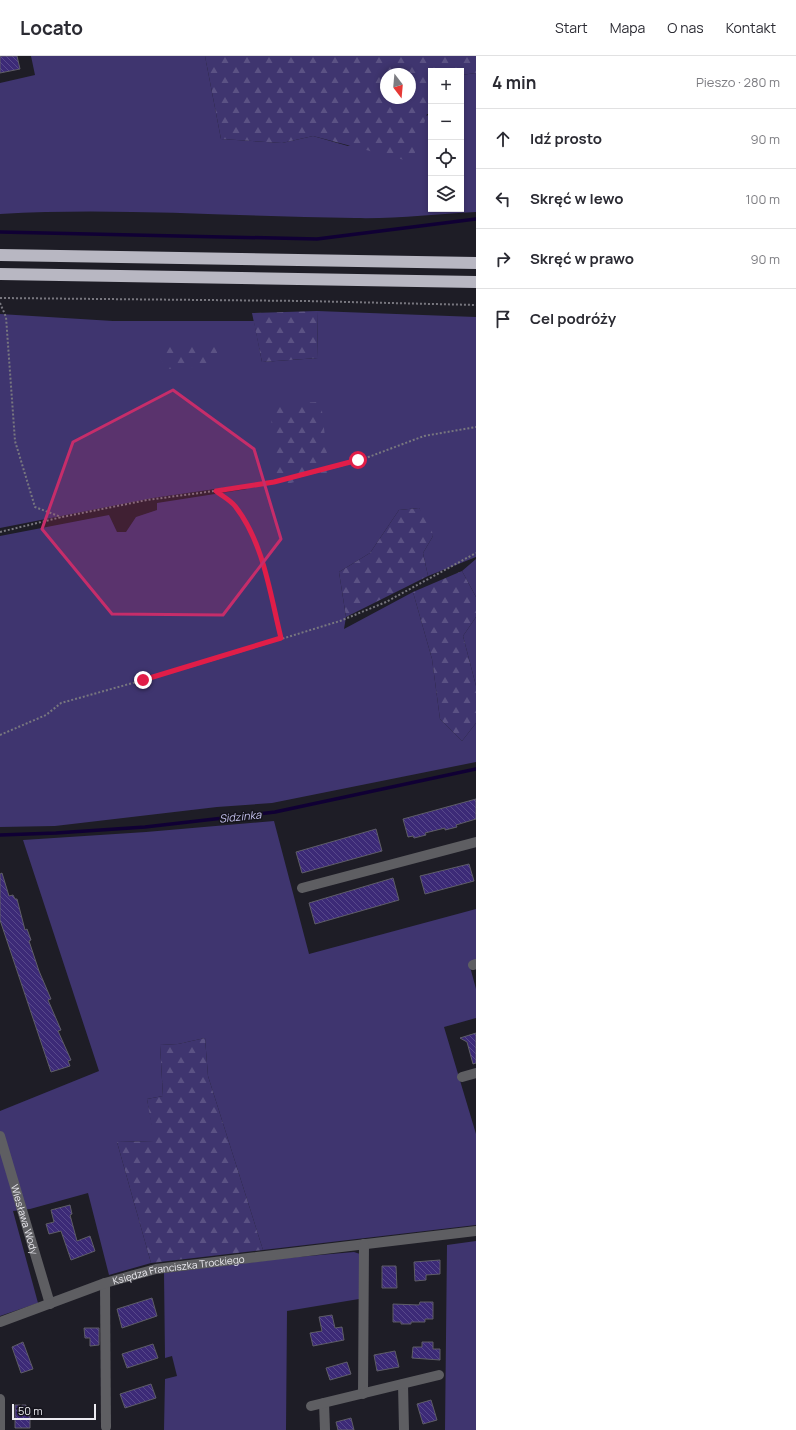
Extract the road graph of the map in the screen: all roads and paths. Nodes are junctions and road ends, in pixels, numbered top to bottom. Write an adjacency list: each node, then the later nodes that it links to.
1 (0, 255): 2 (highway)
2 (476, 263)
3 (0, 274): 4 (highway)
4 (476, 282)
5 (0, 298): 7 (path)
6 (0, 303): 10 (path)
7 (476, 305)
8 (476, 427): 9 (path)
9 (216, 491): 10 (path); 13 (path)
10 (62, 518): 11 (path)
11 (0, 532)
12 (476, 553): 13 (path)
13 (281, 638): 14 (path)
14 (0, 735)
15 (476, 842): 16 (street)
16 (302, 888)
17 (476, 1073): 18 (street)
18 (462, 1077)
19 (0, 1136): 23 (street, Wiesława Wody)
20 (476, 1231): 21 (street, Księdza Franciszka Trockiego)
21 (364, 1244): 22 (street, Księdza Franciszka Trockiego); 27 (street)
22 (106, 1283): 23 (street, Księdza Franciszka Trockiego); 31 (street)
23 (50, 1304): 24 (street, Księdza Franciszka Trockiego)
24 (0, 1322)
25 (439, 1375): 26 (street)
26 (403, 1384): 27 (street); 34 (street)
27 (363, 1394): 29 (street)
28 (0, 1399): 32 (street)
29 (324, 1403): 30 (street); 33 (street)
30 (311, 1406)
31 (106, 1427)
32 (0, 1430)
33 (325, 1430)
34 (404, 1430)

